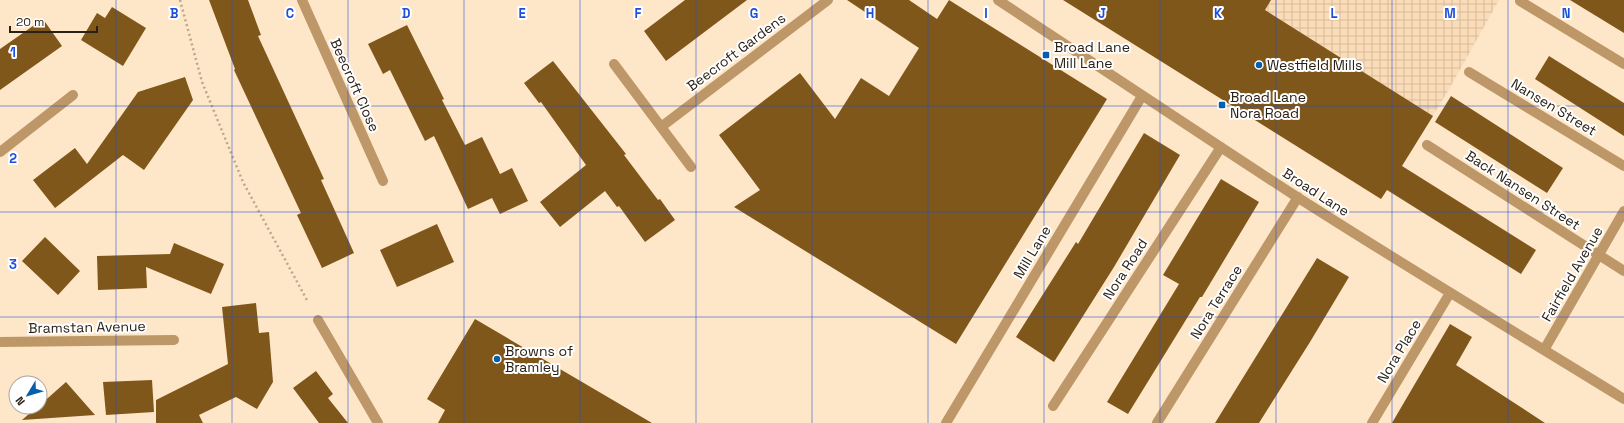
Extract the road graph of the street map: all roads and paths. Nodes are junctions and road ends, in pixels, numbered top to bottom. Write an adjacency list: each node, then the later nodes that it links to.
1 (180, 0): 23 (path)
2 (302, 0): 17 (street, Beecroft Close)
3 (828, 0): 11 (street, Beecroft Gardens)
4 (998, 0): 10 (street, Broad Lane)
5 (1520, 1): 7 (street)
6 (614, 64): 11 (street)
7 (1624, 64)
8 (1469, 72): 15 (street, Nansen Street)
9 (73, 95): 14 (street)
10 (1142, 96): 13 (street, Broad Lane); 30 (street, Mill Lane)
11 (661, 127): 16 (street)
12 (1426, 145): 20 (street, Back Nansen Street)
13 (1221, 147): 18 (street, Broad Lane); 28 (street, Nora Road)
14 (0, 152)
15 (1624, 166)
16 (691, 167)
17 (383, 182)
18 (1298, 197): 22 (street, Broad Lane); 31 (street, Nora Terrace)
19 (1624, 211): 20 (street, Fairfield Avenue)
20 (1599, 255): 21 (street, Back Nansen Street); 26 (street, Fairfield Avenue)
21 (1624, 271)
22 (1450, 293): 26 (street, Broad Lane); 32 (street, Nora Place)
23 (318, 320): 29 (street)
24 (174, 340): 25 (street, Bramstan Avenue)
25 (0, 342)
26 (1544, 350): 27 (street, Broad Lane)
27 (1624, 399)
28 (1053, 406)
29 (378, 423)
30 (946, 423)
31 (1157, 423)
32 (1372, 423)

